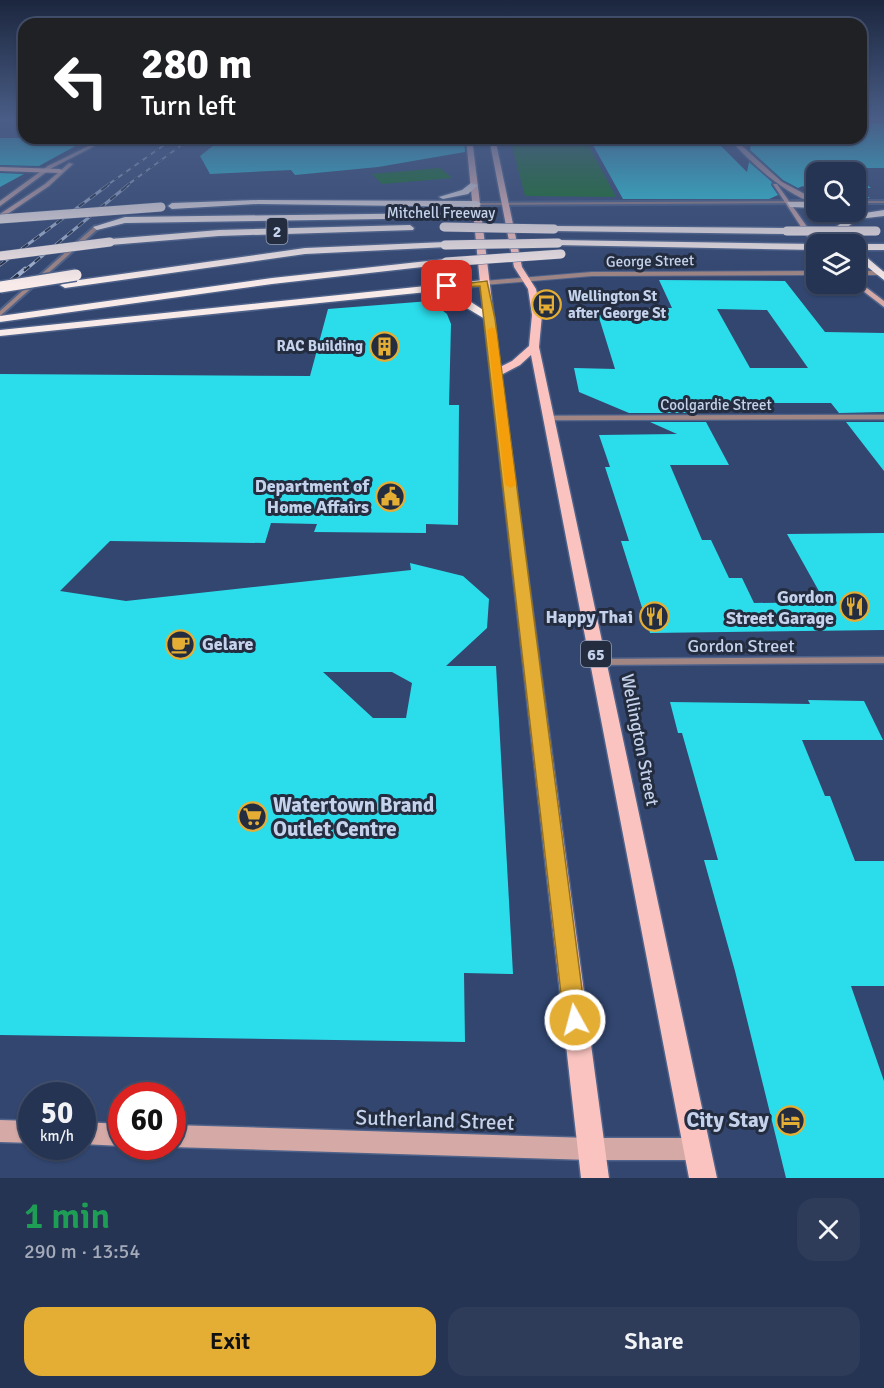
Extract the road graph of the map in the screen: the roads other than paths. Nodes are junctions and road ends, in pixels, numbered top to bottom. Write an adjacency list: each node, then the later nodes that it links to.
1 (0, 174): 7 (main road)
2 (57, 174): 7 (main road); 22 (main road)
3 (473, 174): 8 (main road)
4 (499, 174): 14 (main road, Wellington Street / 65)
5 (767, 174): 15 (main road)
6 (769, 174): 9 (main road)
7 (37, 175): 12 (main road)
8 (474, 185): 10 (highway); 13 (main road)
9 (806, 197)
10 (394, 203): 13 (highway); 22 (highway, bridge)
11 (806, 203): 15 (highway)
12 (0, 204)
13 (477, 204): 14 (street); 46 (main road)
14 (505, 204): 15 (street); 45 (main road, Wellington Street / 65)
15 (790, 204): 29 (main road)
16 (866, 204): 17 (highway)
17 (884, 204)
18 (118, 209): 23 (highway)
19 (884, 213): 30 (highway)
20 (455, 216): 23 (highway)
21 (465, 217): 24 (highway)
22 (0, 218)
23 (132, 220): 25 (highway)
24 (553, 224): 27 (highway, Mitchell Freeway, bridge); 28 (highway, Mitchell Freeway, bridge)
25 (97, 227): 52 (street)
26 (422, 228): 31 (highway, Mitchell Freeway / 2, bridge)
27 (433, 228)
28 (880, 231)
29 (807, 234)
30 (840, 234)
31 (74, 246): 36 (highway, bridge); 39 (highway, Mitchell Freeway / 2, bridge)
32 (740, 246): 33 (highway, Mitchell Freeway / 2); 37 (highway, Mitchell Freeway / 2, bridge); 52 (highway, bridge)
33 (806, 246)
34 (884, 247): 35 (highway)
35 (866, 248)
36 (0, 251)
37 (305, 251): 47 (highway, bridge); 50 (highway, Mitchell Freeway / 2)
38 (866, 253): 41 (highway)
39 (0, 256)
40 (866, 259): 44 (highway)
41 (884, 259)
42 (806, 273): 45 (street, George Street)
43 (866, 273): 44 (street)
44 (883, 274)
45 (526, 279): 46 (street, George Street); 55 (main road, Wellington Street / 65)
46 (484, 283): 48 (highway); 53 (main road)
47 (0, 287)
48 (412, 289): 53 (highway); 54 (highway)
49 (866, 290): 51 (main road)
50 (0, 296)
51 (884, 305)
52 (0, 316)
53 (490, 319): 56 (main road)
54 (0, 333)
55 (534, 346): 56 (main road); 58 (main road, Wellington Street / 65)
56 (497, 373): 64 (main road)
57 (884, 417): 58 (street, Coolgardie Street)
58 (548, 418): 60 (main road, Wellington Street / 65)
59 (884, 660): 60 (street, Gordon Street)
60 (598, 662): 65 (main road, Wellington Street / 65)
61 (0, 1131): 62 (main road)
62 (18, 1132)
63 (186, 1136): 64 (main road, Sutherland Street)
64 (590, 1149): 65 (main road, Sutherland Street); 66 (main road)
65 (696, 1149): 67 (main road, Wellington Street / 65)
66 (595, 1178)
67 (703, 1178)

